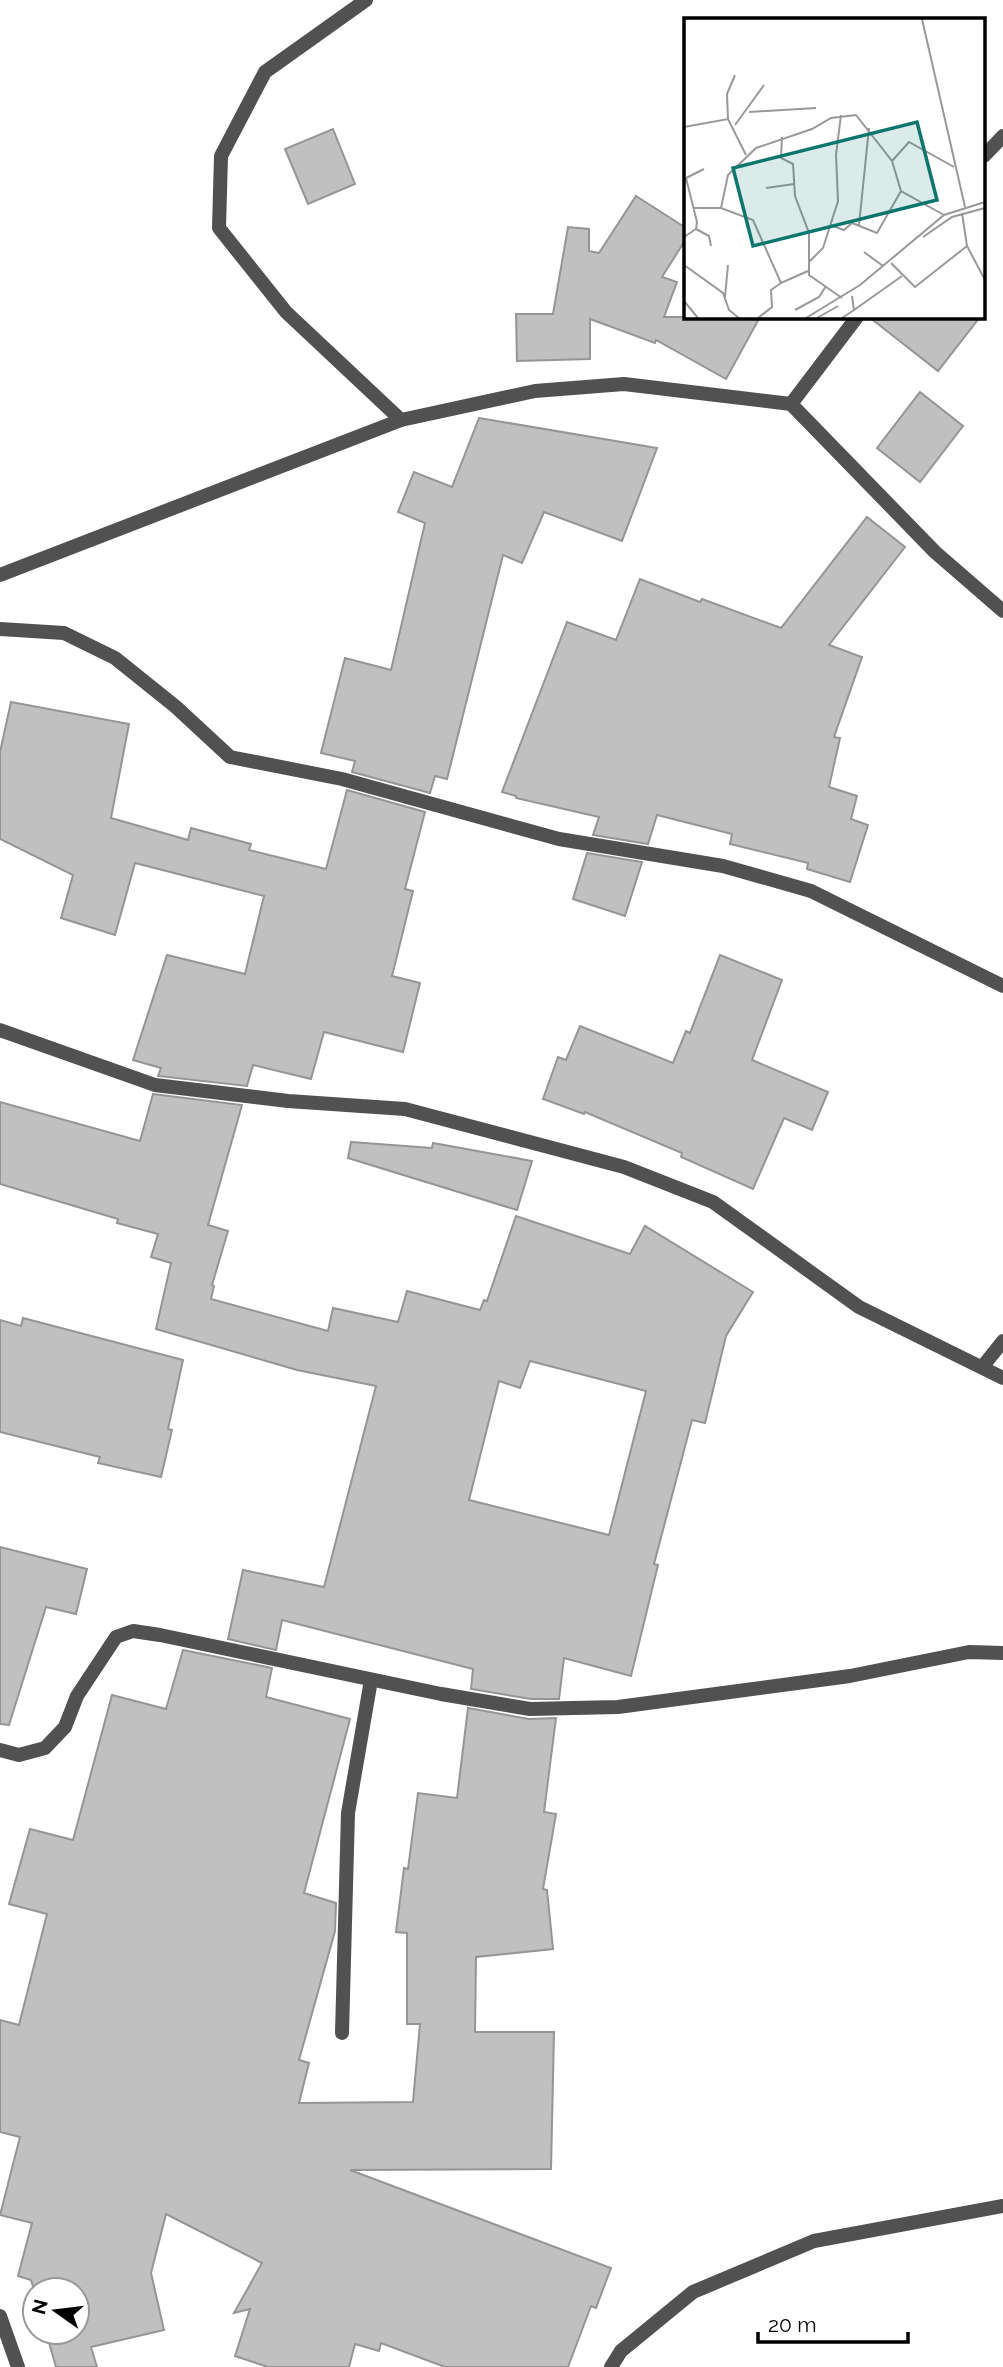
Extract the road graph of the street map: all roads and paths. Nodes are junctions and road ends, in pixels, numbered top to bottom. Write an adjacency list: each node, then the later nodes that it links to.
1 (366, 0): 6 (street)
2 (1003, 136): 3 (street)
3 (986, 154)
4 (856, 318): 5 (street)
5 (791, 404): 6 (street); 8 (street)
6 (401, 420): 7 (street)
7 (0, 575)
8 (1003, 611)
9 (0, 629): 10 (street)
10 (1003, 986)
11 (0, 1030): 13 (street)
12 (1003, 1341): 13 (street)
13 (983, 1366): 14 (street)
14 (1003, 1377)
15 (1003, 1653): 16 (street)
16 (371, 1680): 17 (street); 18 (street)
17 (0, 1750)
18 (341, 2033)
19 (1003, 2206): 22 (street)
20 (0, 2316): 21 (street)
21 (18, 2367)
22 (611, 2367)

